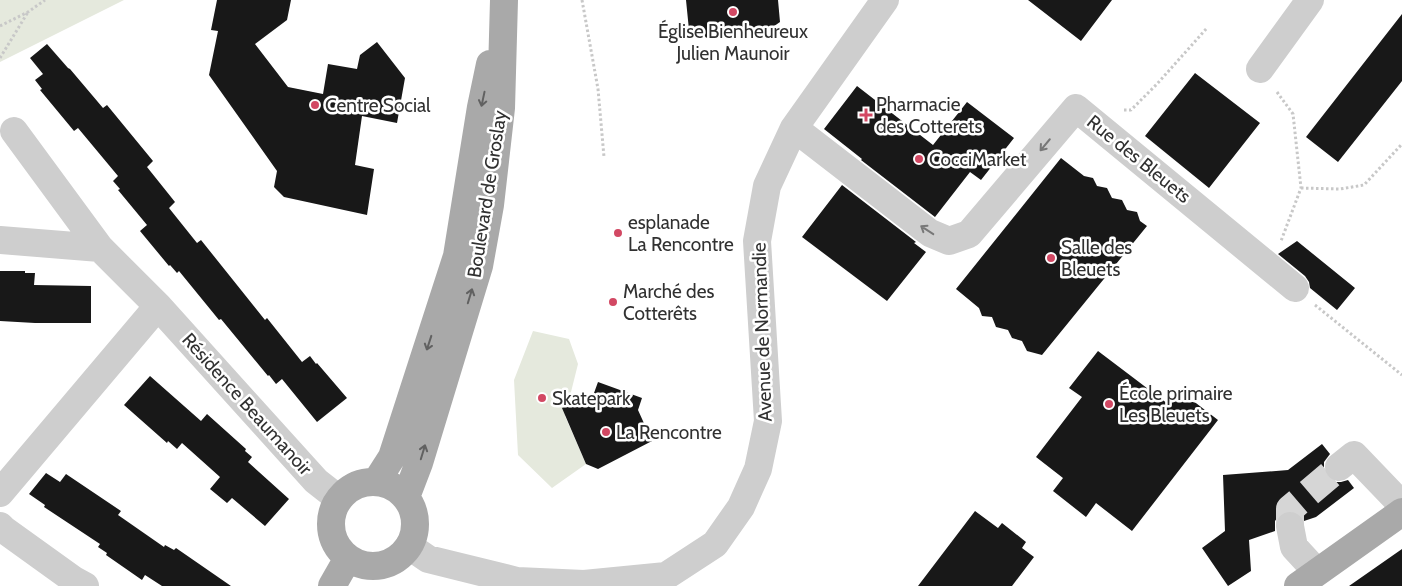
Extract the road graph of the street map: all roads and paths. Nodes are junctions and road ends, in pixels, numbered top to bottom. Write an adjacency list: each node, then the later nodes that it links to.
1 (45, 0): 6 (path)
2 (504, 0): 24 (main road, Boulevard de Groslay, one-way to 24); 26 (main road, Boulevard de Groslay, one-way to 2)
3 (582, 0): 15 (path)
4 (885, 0): 12 (street, Avenue de Normandie)
5 (1310, 0): 10 (street)
6 (28, 12): 7 (path); 9 (path)
7 (0, 26)
8 (1207, 28): 11 (path)
9 (0, 58)
10 (1260, 69): 16 (path)
11 (1131, 110)
12 (794, 128): 19 (street, Rue des Bleuets, one-way to 12); 32 (street, Avenue de Normandie)
13 (14, 131): 18 (street, Résidence Beaumanoir)
14 (1402, 144): 16 (path)
15 (604, 157)
16 (1300, 188): 19 (path)
17 (0, 240): 18 (street)
18 (100, 248): 21 (street, Résidence Beaumanoir)
19 (1261, 260): 20 (street, Rue des Bleuets)
20 (1295, 288): 22 (path)
21 (158, 306): 25 (street); 27 (street, Résidence Beaumanoir)
22 (1402, 376)
23 (1339, 467): 28 (street)
24 (376, 482): 26 (main road); 27 (main road)
25 (0, 493)
26 (406, 497): 32 (main road)
27 (339, 499): 33 (main road)
28 (1402, 505)
29 (1402, 512): 34 (main road)
30 (0, 526): 35 (street)
31 (1290, 526): 34 (street)
32 (409, 546): 33 (main road)
33 (359, 562): 36 (main road); 37 (main road)
34 (1307, 579)
35 (85, 586)
36 (332, 586)
37 (351, 586)

